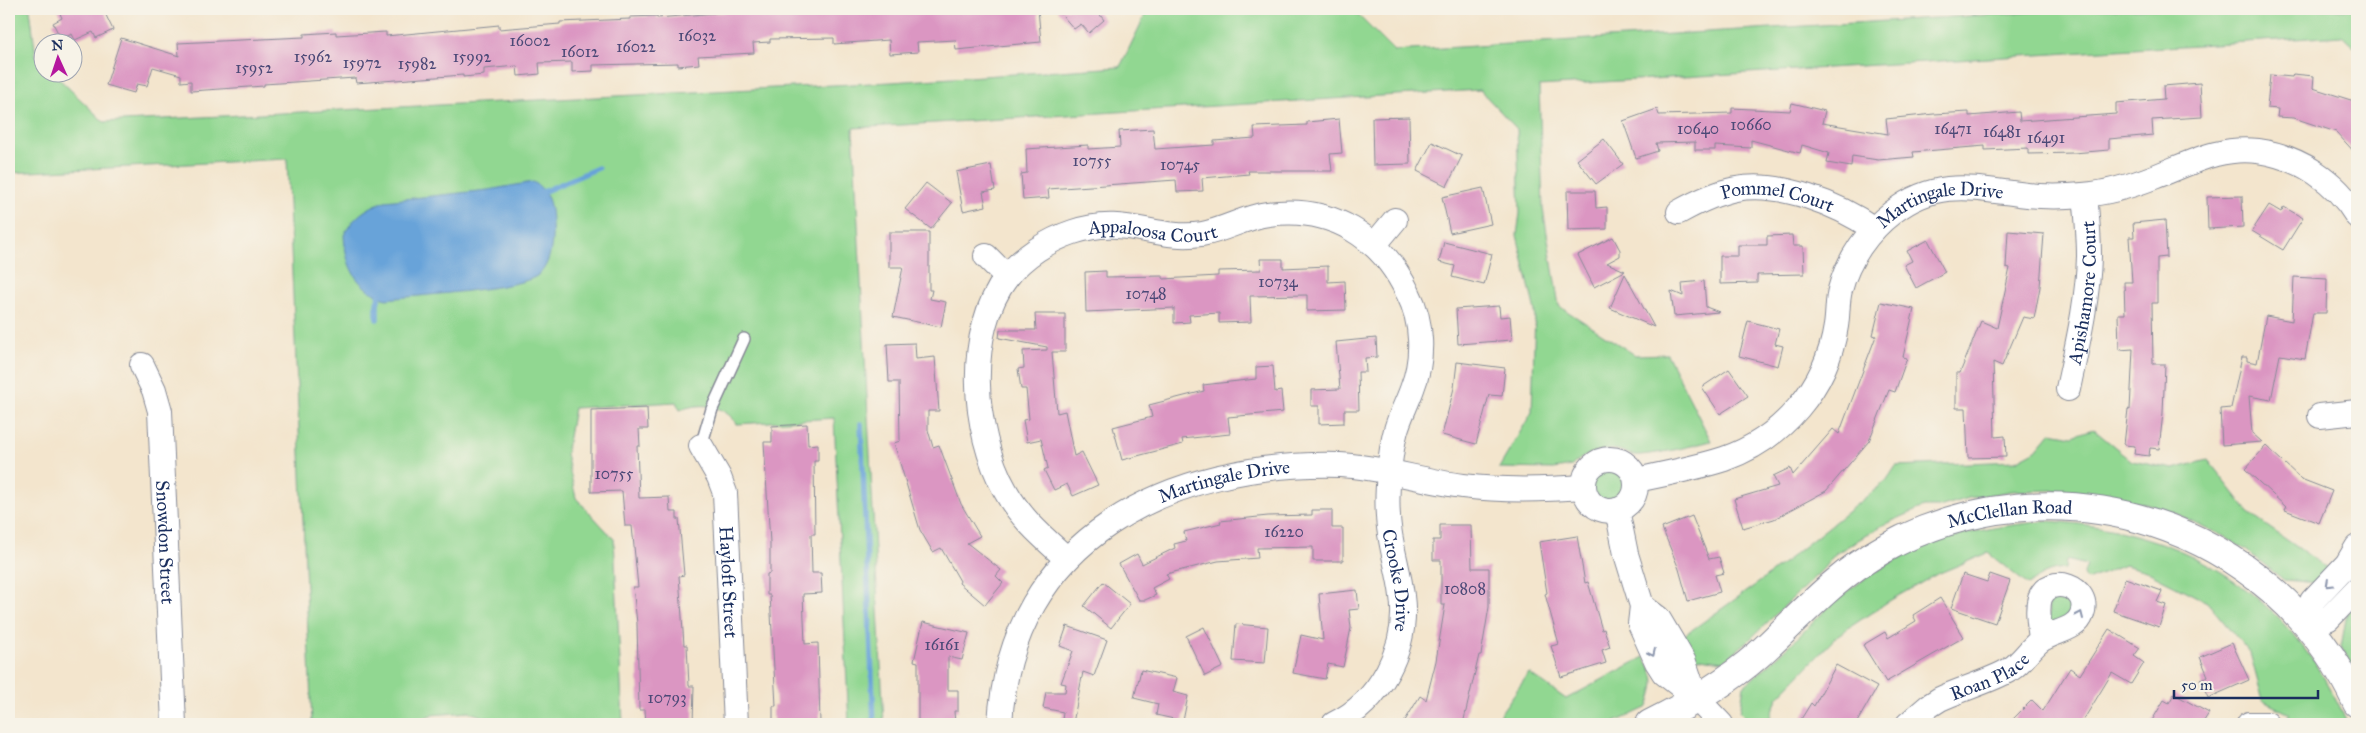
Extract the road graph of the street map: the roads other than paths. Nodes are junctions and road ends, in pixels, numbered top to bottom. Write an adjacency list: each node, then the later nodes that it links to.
1 (2085, 195): 3 (street, Martingale Drive); 5 (street, Martingale Drive); 11 (street, Apishamore Court)
2 (1679, 212): 5 (street, Pommel Court)
3 (2357, 216)
4 (1395, 220): 6 (street)
5 (1874, 229): 16 (street, Martingale Drive)
6 (1375, 244): 8 (street, Appaloosa Court); 15 (street, Appaloosa Court)
7 (986, 256): 8 (street)
8 (1007, 276): 20 (street, Appaloosa Court)
9 (744, 339): 14 (lane)
10 (142, 365): 26 (street, Snowdon Street)
11 (2068, 390)
12 (2357, 412): 13 (street)
13 (2320, 416)
14 (701, 446): 27 (street, Hayloft Street)
15 (1390, 472): 17 (street, Martingale Drive); 20 (street, Martingale Drive); 29 (street, Crooke Drive)
16 (1636, 480): 17 (street); 18 (street)
17 (1584, 487): 18 (street)
18 (1618, 510): 24 (street)
19 (2357, 546): 22 (street, one-way to 22)
20 (1067, 559): 28 (street, Martingale Drive)
21 (2357, 589): 22 (street)
22 (2307, 623): 24 (street, McClellan Road); 25 (street, McClellan Road)
23 (2041, 640): 32 (street, Roan Place)
24 (1696, 698): 30 (street, McClellan Road); 31 (street)
25 (2357, 703)
26 (174, 724)
27 (736, 724)
28 (1000, 724)
29 (1334, 724)
30 (1650, 724)
31 (1721, 724)
32 (1908, 724)
33 (2249, 724): 34 (street)
34 (2267, 724)

